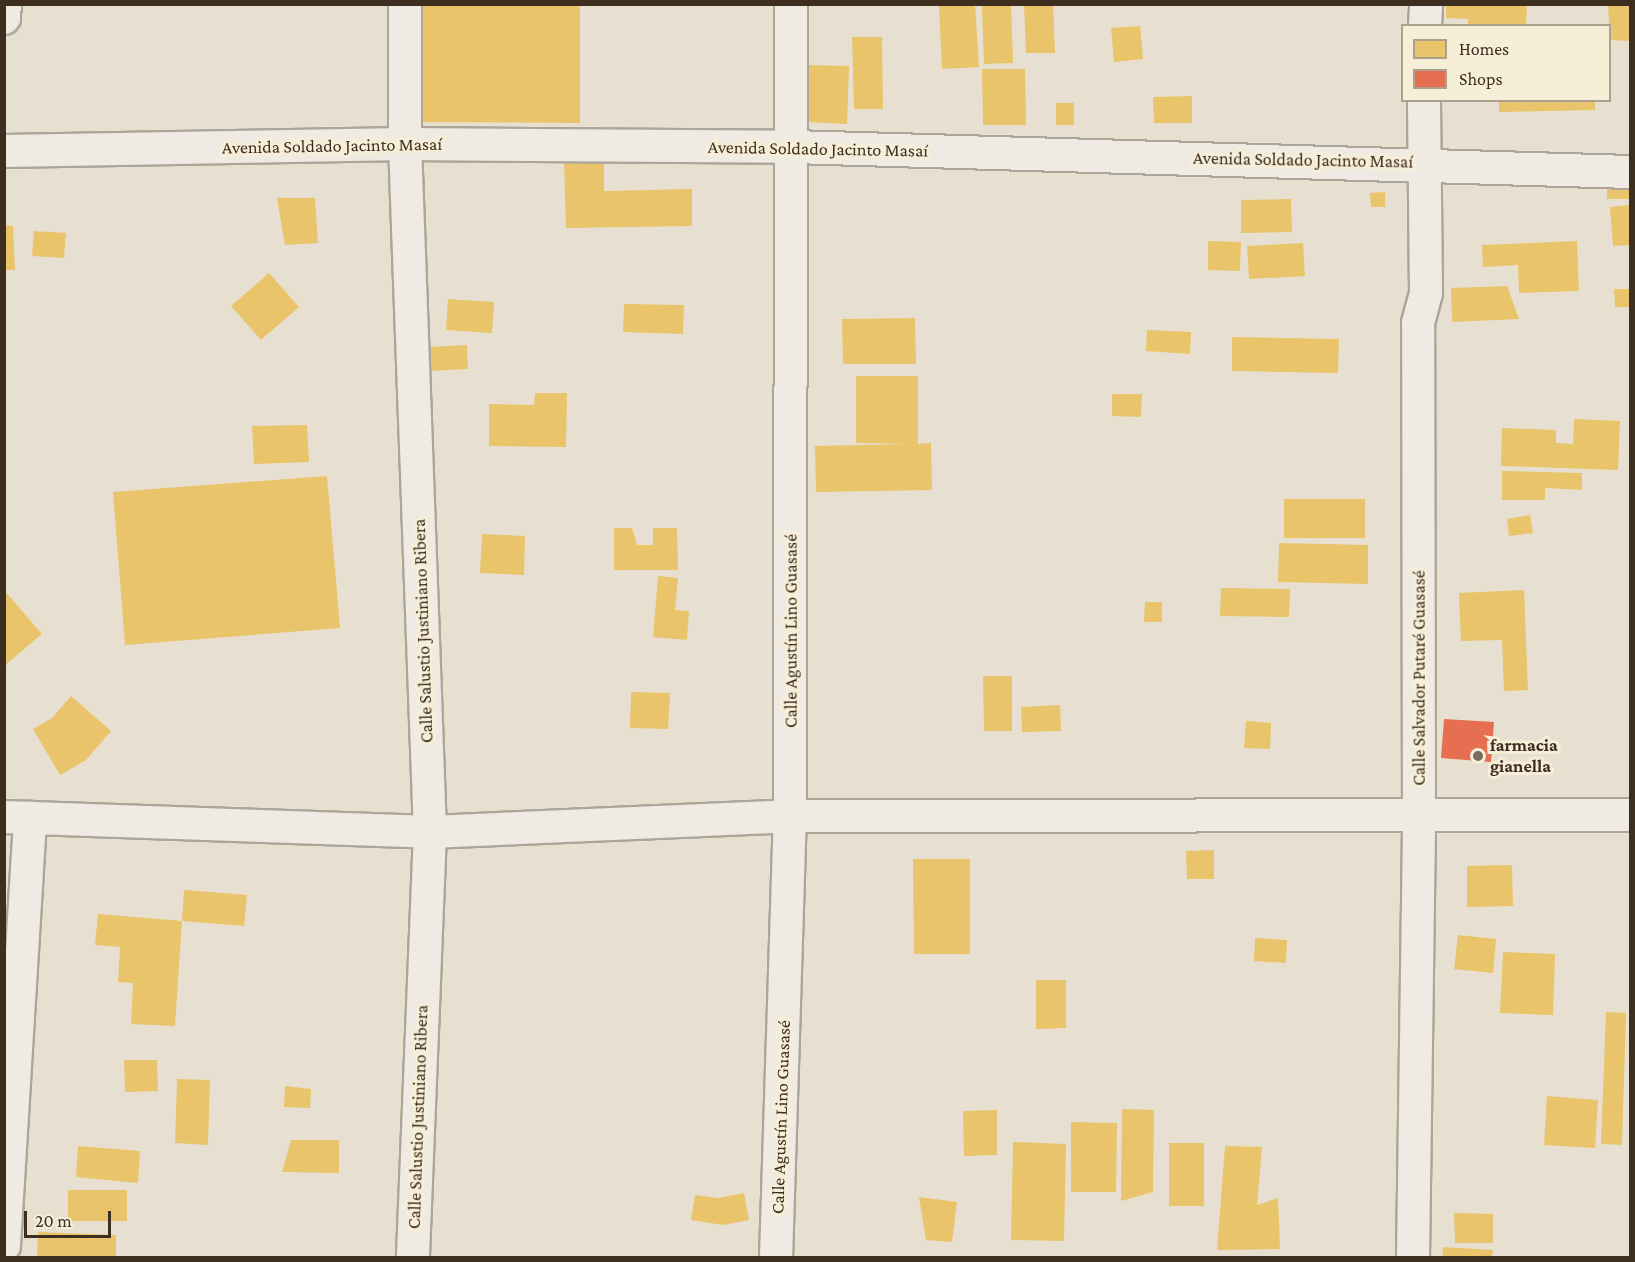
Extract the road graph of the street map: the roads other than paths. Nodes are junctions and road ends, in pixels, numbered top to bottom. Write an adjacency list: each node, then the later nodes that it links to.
1 (5, 4): 5 (street)
2 (405, 4): 8 (street, Calle Salustio Justiniano Ribera)
3 (791, 4): 9 (street, Calle Agustín Lino Guasasé)
4 (1426, 4): 6 (street)
5 (4, 18)
6 (1425, 24)
7 (1424, 102): 11 (street, Calle Salvador Putaré Guasasé)
8 (405, 144): 9 (street, Avenida Soldado Jacinto Masaí); 10 (street, Avenida Soldado Jacinto Masaí); 17 (street, Calle Salustio Justiniano Ribera)
9 (793, 147): 11 (street, Avenida Soldado Jacinto Masaí); 15 (street, Calle Agustín Lino Guasasé)
10 (4, 151)
11 (1423, 164): 12 (street, Avenida Soldado Jacinto Masaí); 13 (street, Calle Salvador Putaré Guasasé)
12 (1630, 172)
13 (1419, 813): 14 (street); 15 (street); 21 (street, Calle Salvador Putaré Guasasé)
14 (1630, 814)
15 (790, 816): 17 (street); 20 (street, Calle Agustín Lino Guasasé)
16 (17, 817): 17 (street); 18 (street)
17 (430, 832): 19 (street, Calle Salustio Justiniano Ribera)
18 (4, 1246)
19 (413, 1257)
20 (776, 1257)
21 (1413, 1257)

